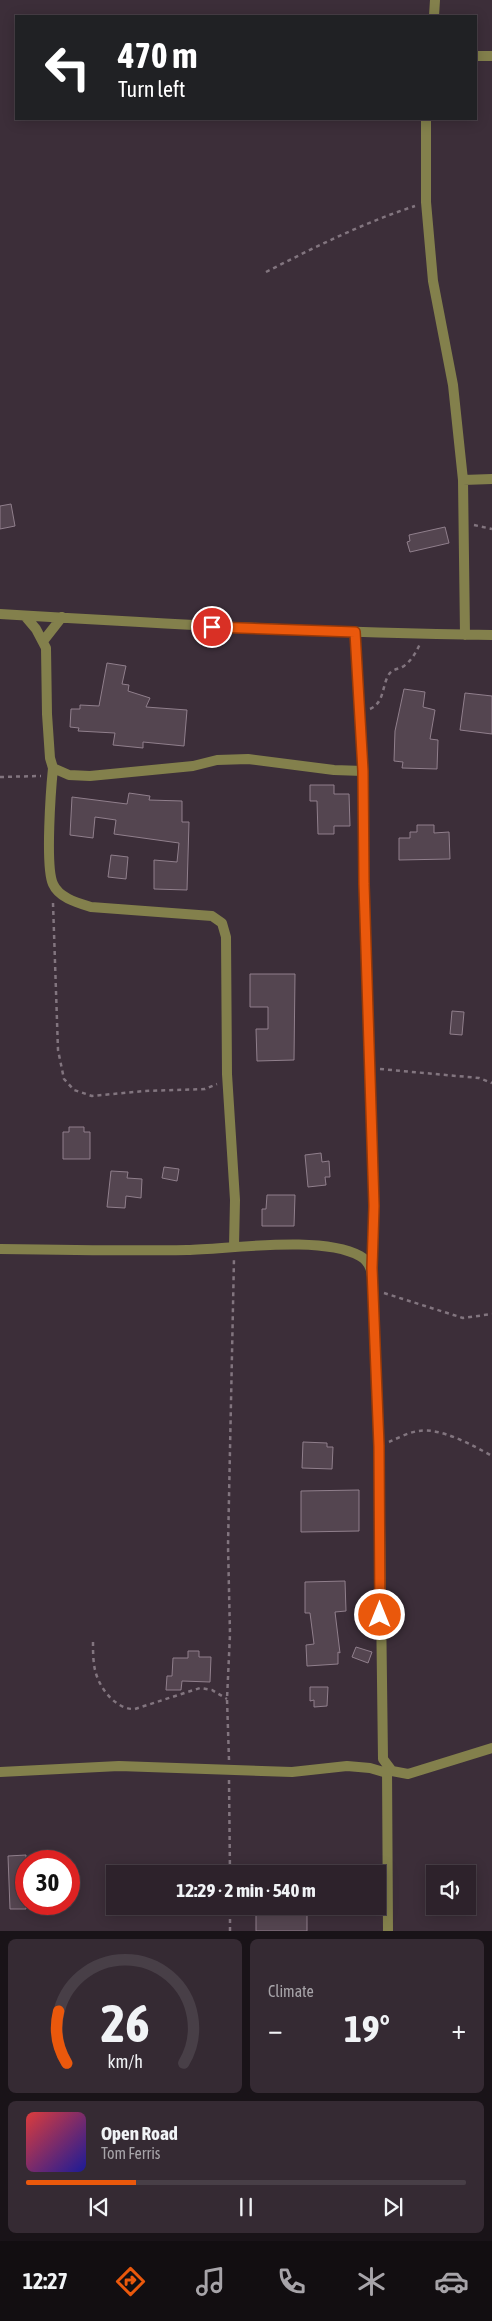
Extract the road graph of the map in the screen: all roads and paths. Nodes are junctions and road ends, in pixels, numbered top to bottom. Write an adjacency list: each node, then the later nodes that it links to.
1 (435, 0): 2 (street)
2 (434, 15)
3 (477, 56): 4 (street)
4 (492, 56)
5 (426, 120): 6 (street)
6 (426, 202): 7 (path); 9 (street)
7 (266, 272)
8 (492, 479): 9 (street)
9 (463, 480): 10 (street)
10 (464, 522): 11 (path); 17 (street)
11 (492, 528)
12 (0, 614): 13 (street)
13 (25, 616): 14 (street); 19 (street)
14 (62, 616): 15 (street); 19 (street)
15 (355, 632): 16 (street); 20 (street)
16 (426, 634): 17 (street); 20 (path)
17 (465, 635): 18 (street)
18 (492, 635)
19 (44, 640): 22 (street)
20 (359, 713): 21 (street)
21 (363, 771): 22 (street); 25 (street)
22 (53, 772): 23 (path); 24 (street)
23 (0, 777)
24 (53, 884): 26 (street); 26 (path)
25 (369, 1069): 27 (path); 30 (street)
26 (227, 1074): 28 (street)
27 (492, 1083)
28 (234, 1246): 29 (street); 30 (street); 36 (path)
29 (0, 1249)
30 (372, 1268): 31 (street)
31 (373, 1289): 32 (path); 33 (street)
32 (492, 1314)
33 (379, 1446): 34 (path); 38 (street)
34 (492, 1456)
35 (93, 1642): 36 (path)
36 (227, 1699): 39 (path)
37 (492, 1748): 38 (street)
38 (387, 1770): 39 (street); 44 (street)
39 (230, 1771): 40 (street); 41 (path)
40 (0, 1772)
41 (230, 1865)
42 (230, 1915): 43 (path)
43 (230, 1931)
44 (388, 1931)

